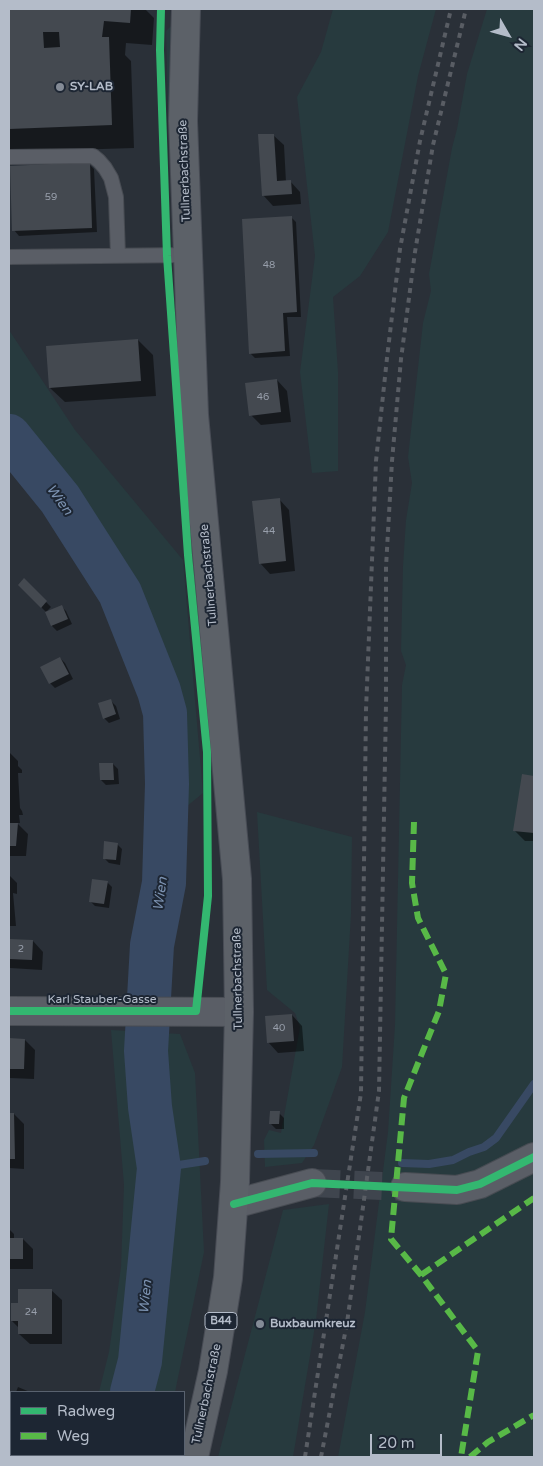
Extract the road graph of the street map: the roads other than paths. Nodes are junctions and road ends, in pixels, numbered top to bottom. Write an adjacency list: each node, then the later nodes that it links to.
1 (186, 9): 3 (main road, Tullnerbachstraße / B44)
2 (9, 157): 4 (lane)
3 (188, 255): 4 (lane); 7 (main road, Tullnerbachstraße / B44)
4 (118, 256): 5 (lane)
5 (9, 257)
6 (9, 1010): 7 (street, Karl Stauber-Gasse)
7 (239, 1012): 11 (main road, Tullnerbachstraße / B44)
8 (534, 1157): 10 (street)
9 (312, 1183): 11 (street)
10 (405, 1187)
11 (235, 1193): 12 (main road, Tullnerbachstraße / B44)
12 (194, 1457)

